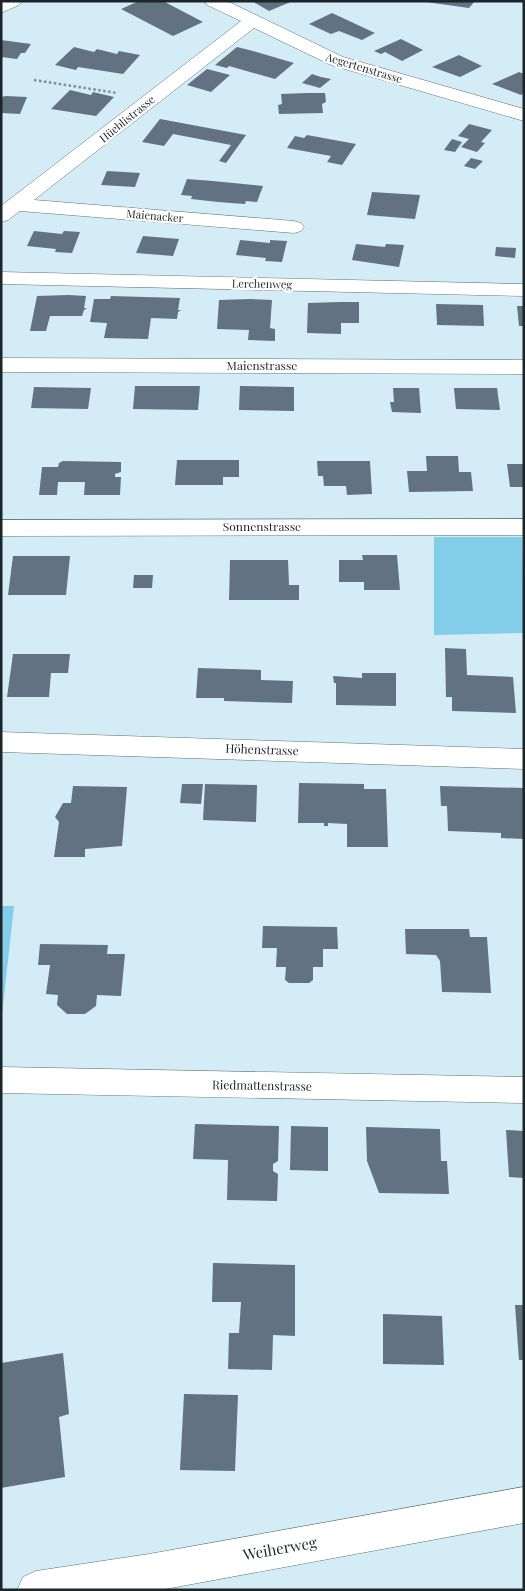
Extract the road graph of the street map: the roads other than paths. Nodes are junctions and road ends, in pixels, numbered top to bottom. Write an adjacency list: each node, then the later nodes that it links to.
1 (13, 1): 3 (street)
2 (213, 1): 4 (street, Aegertenstrasse)
3 (1, 8)
4 (252, 21): 5 (street, Aegertenstrasse); 6 (street, Hüeblistrasse)
5 (524, 114)
6 (8, 211): 7 (street, Maienacker)
7 (294, 227)
8 (1, 278): 9 (street, Lerchenweg)
9 (524, 290)
10 (1, 365): 11 (street, Maienstrasse)
11 (524, 367)
12 (524, 526): 13 (street, Sonnenstrasse)
13 (1, 528)
14 (1, 742): 15 (street, Höhenstrasse)
15 (524, 759)
16 (1, 1080): 17 (street, Riedmattenstrasse)
17 (524, 1090)
18 (524, 1505): 19 (street, Weiherweg)
19 (36, 1590)

